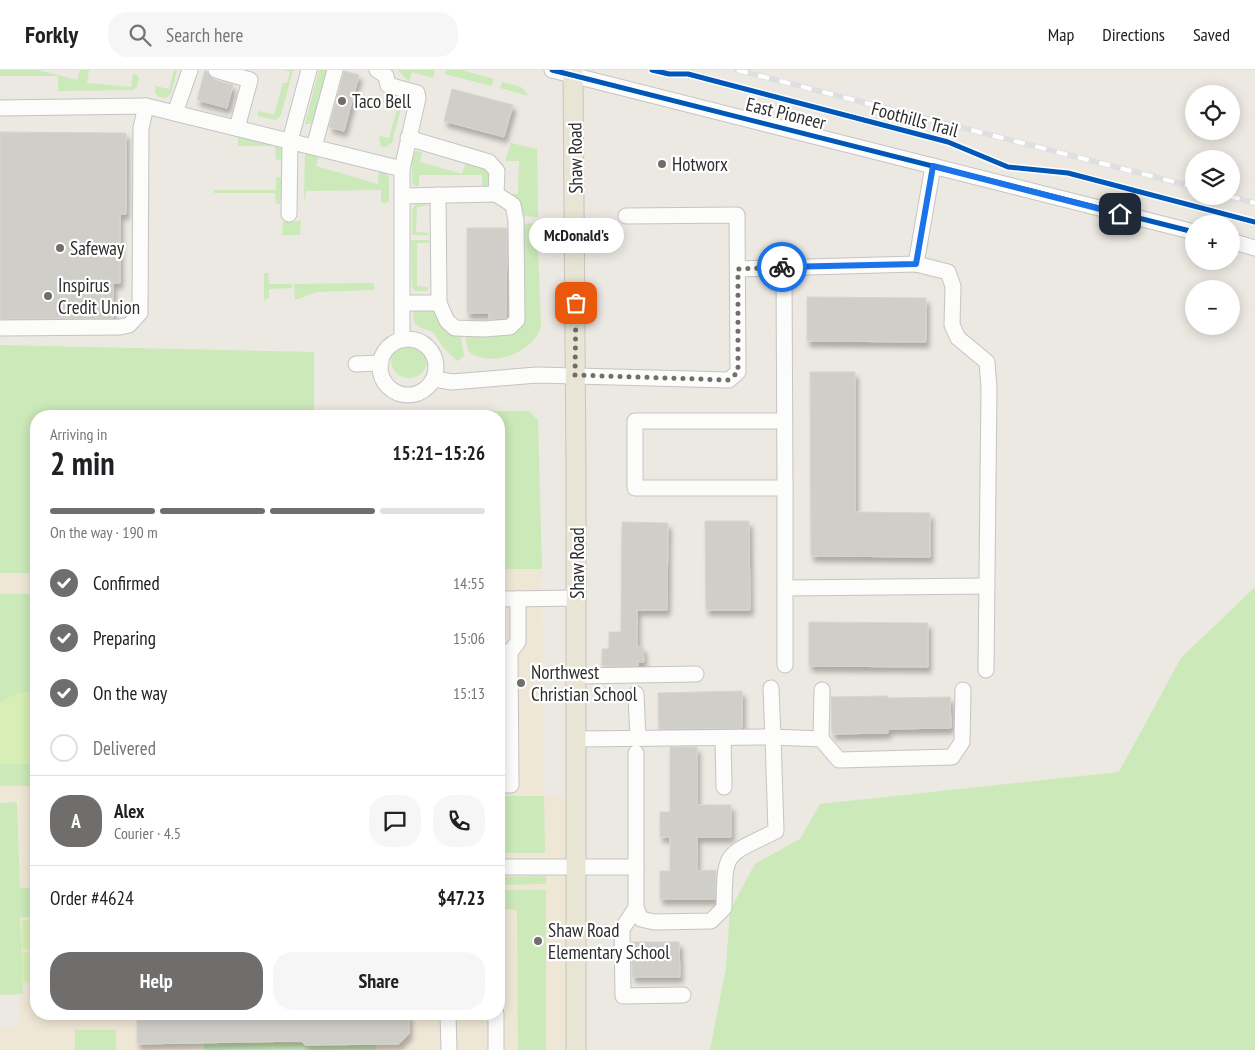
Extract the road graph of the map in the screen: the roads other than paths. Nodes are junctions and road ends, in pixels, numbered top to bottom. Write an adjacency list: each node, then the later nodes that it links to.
1 (190, 70): 10 (street)
2 (216, 70): 11 (street)
3 (309, 70): 13 (street)
4 (335, 70): 14 (street)
5 (377, 70): 12 (street)
6 (552, 70): 7 (street, East Pioneer)
7 (574, 72): 15 (street, East Pioneer); 34 (main road, Shaw Road)
8 (146, 106): 9 (street); 10 (street); 30 (street)
9 (0, 108)
10 (175, 113): 11 (street)
11 (238, 128): 13 (street)
12 (408, 138): 16 (street); 17 (street)
13 (290, 141): 14 (street); 20 (street)
14 (314, 147): 16 (street)
15 (933, 166): 22 (street, East Pioneer); 25 (street)
16 (402, 169): 19 (street)
17 (496, 194): 18 (street); 29 (street)
18 (438, 195): 19 (street); 29 (street)
19 (402, 196): 28 (street)
20 (289, 214)
21 (626, 216): 27 (street)
22 (1185, 230)
23 (1240, 244): 24 (street)
24 (1255, 248)
25 (916, 264): 26 (street); 38 (street)
26 (784, 267): 27 (street); 36 (street)
27 (738, 269): 34 (street)
28 (402, 303): 29 (street); 31 (street)
29 (439, 303)
30 (0, 328)
31 (402, 340): 32 (street); 35 (street)
32 (381, 363): 33 (street); 35 (street)
33 (356, 364)
34 (575, 375): 35 (street); 40 (main road, Shaw Road)
35 (434, 379)
36 (784, 421): 37 (street); 37 (street)
37 (785, 488): 39 (street)
38 (987, 586): 39 (street); 45 (street)
39 (785, 588): 44 (street)
40 (577, 598): 42 (street); 47 (main road, Shaw Road)
41 (505, 599): 42 (street)
42 (518, 599): 43 (street)
43 (505, 652): 57 (street)
44 (785, 665)
45 (986, 670)
46 (696, 674): 47 (street)
47 (577, 676): 55 (main road, Shaw Road)
48 (771, 688): 53 (street)
49 (822, 690): 54 (street)
50 (962, 690): 54 (street)
51 (636, 694): 56 (street)
52 (724, 738): 53 (street); 56 (street); 58 (street)
53 (773, 738): 54 (street); 62 (street)
54 (821, 739)
55 (577, 740): 56 (street); 60 (main road, Shaw Road)
56 (637, 746): 61 (street)
57 (505, 786)
58 (724, 787)
59 (505, 867): 60 (street)
60 (577, 867): 61 (street); 68 (main road, Shaw Road)
61 (636, 867): 62 (street)
62 (636, 908): 63 (street)
63 (683, 995)
64 (448, 1020): 66 (street)
65 (496, 1020): 67 (street)
66 (449, 1050)
67 (496, 1050)
68 (576, 1050)

